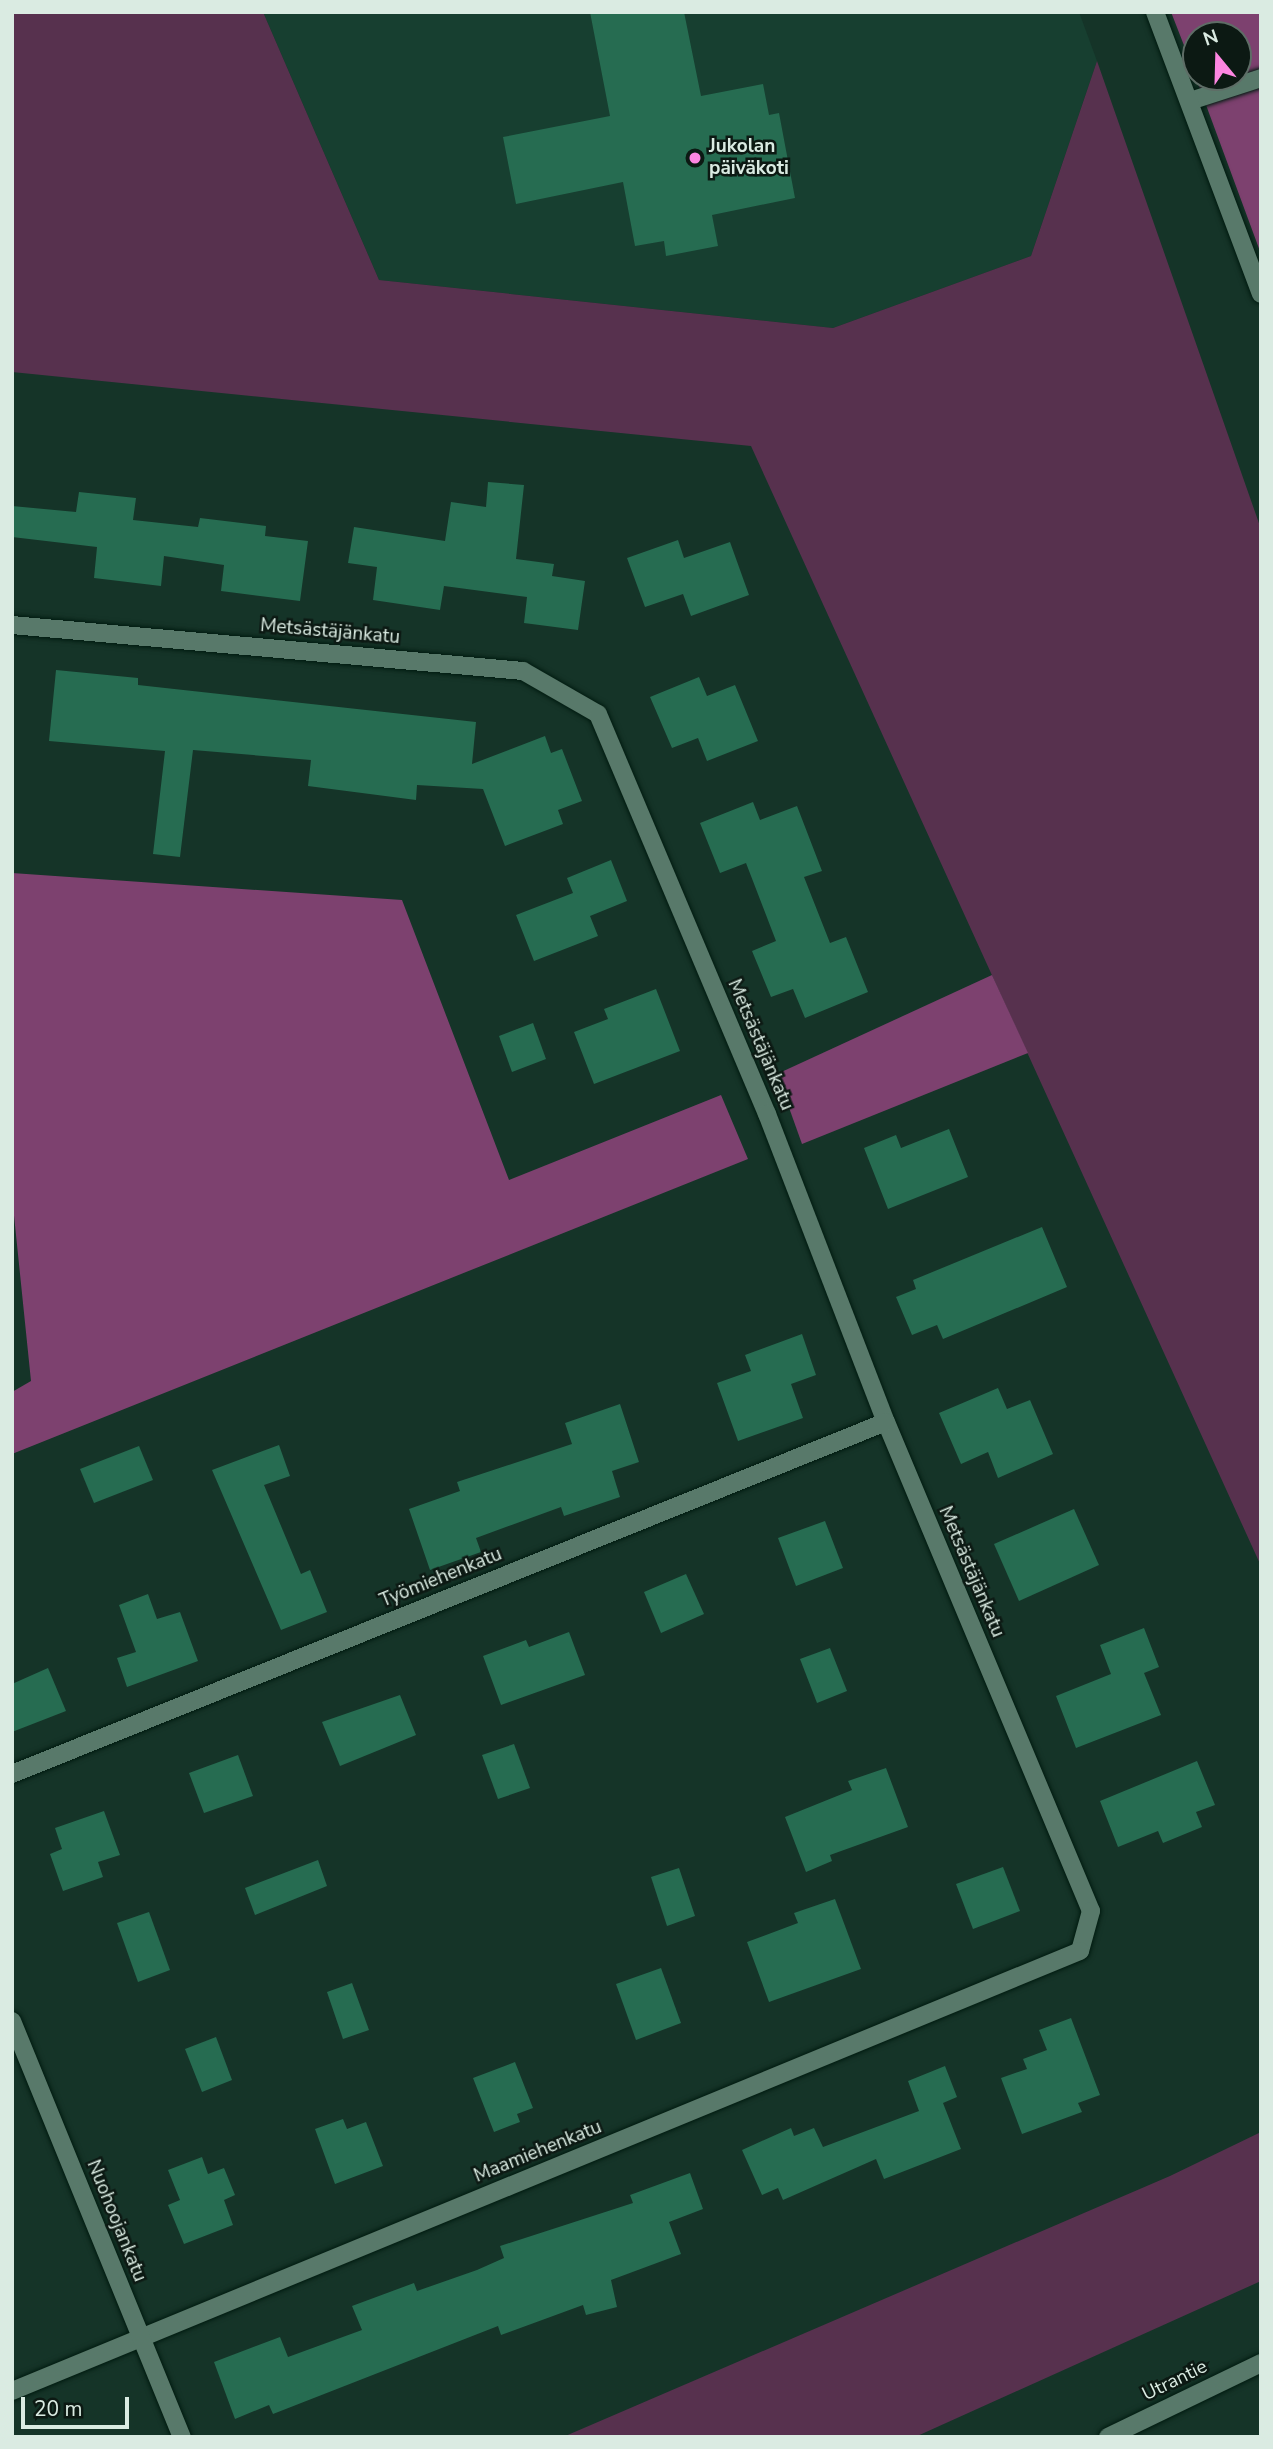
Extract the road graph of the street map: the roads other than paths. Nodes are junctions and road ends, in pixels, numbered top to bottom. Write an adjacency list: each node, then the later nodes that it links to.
1 (1155, 12): 3 (street)
2 (1261, 78): 3 (street)
3 (1190, 102): 4 (street)
4 (1261, 294)
5 (12, 625): 6 (street, Metsästäjänkatu)
6 (886, 1422): 7 (street, Työmiehenkatu); 8 (street, Metsästäjänkatu)
7 (12, 1774)
8 (1080, 1951): 10 (street, Maamiehenkatu)
9 (12, 2021): 10 (street, Nuohoojankatu)
10 (141, 2339): 12 (street, Maamiehenkatu); 13 (street, Nuohoojankatu)
11 (1261, 2363): 14 (street, Utrantie)
12 (12, 2391)
13 (182, 2437)
14 (1108, 2437)

